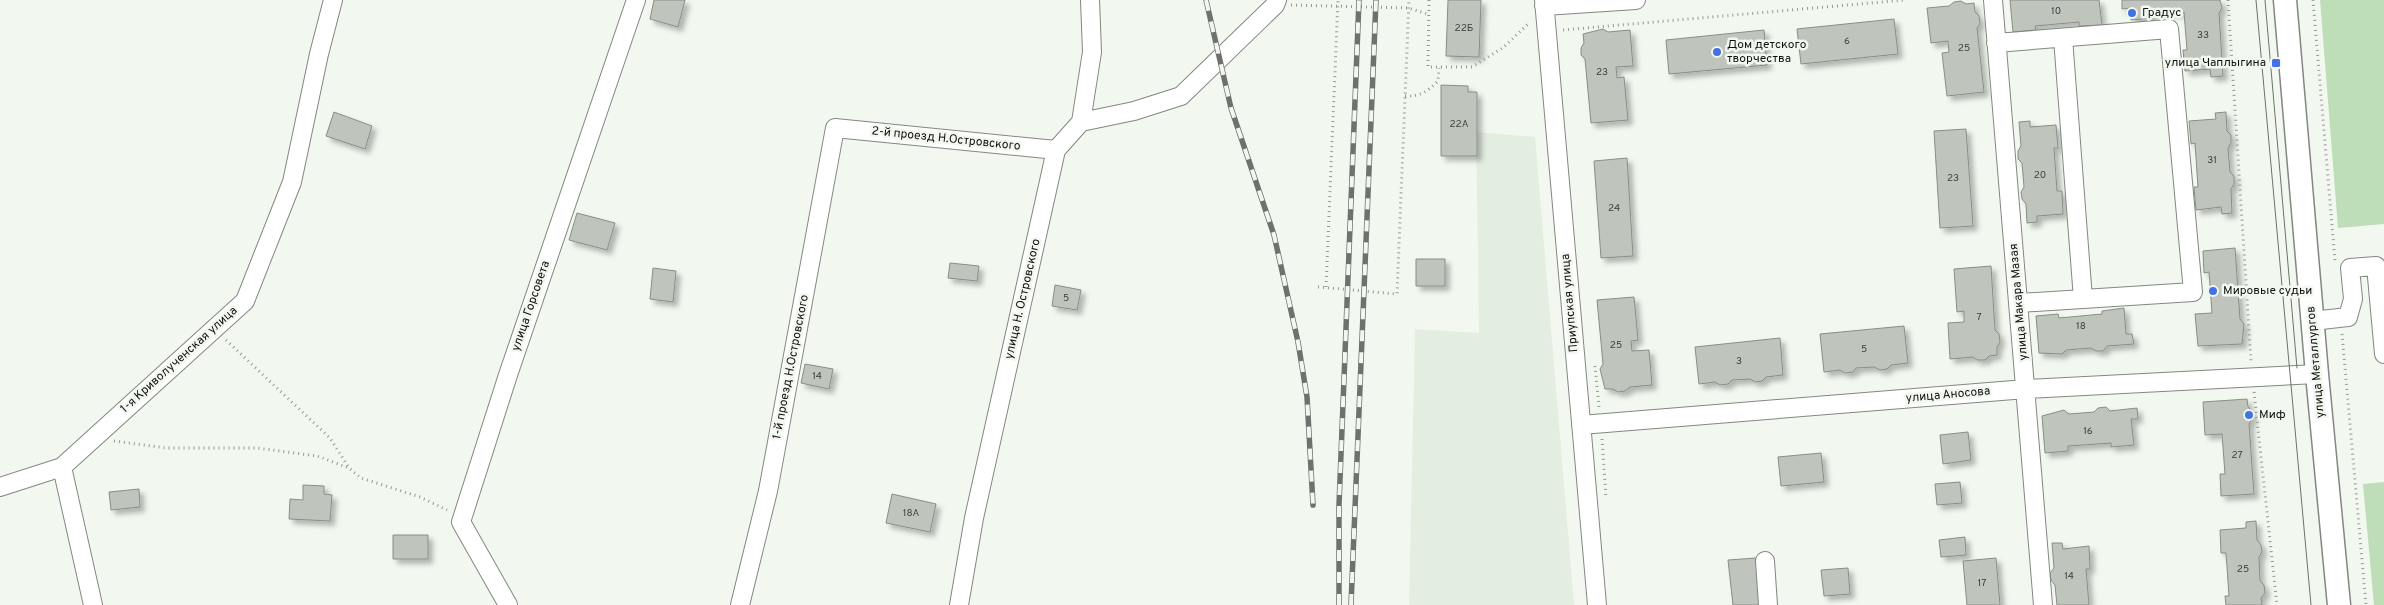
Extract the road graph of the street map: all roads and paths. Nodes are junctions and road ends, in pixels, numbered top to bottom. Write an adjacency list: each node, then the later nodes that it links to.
1 (333, 0): 30 (street, 1-я Криволученская улица)
2 (636, 0): 40 (street, улица Горсовета)
3 (1090, 0): 22 (street)
4 (1338, 0): 14 (path)
5 (1409, 0): 15 (path)
6 (1429, 0): 16 (path)
7 (1636, 0): 13 (street)
8 (1905, 0): 17 (path)
9 (1993, 0): 19 (street, улица Макара Мазая)
10 (2228, 0): 33 (path)
11 (2284, 0): 29 (main road, улица Металлургов)
12 (1276, 2): 14 (path); 22 (street)
13 (1544, 3): 20 (path); 35 (street, Приупская улица)
14 (1338, 5): 15 (path); 26 (path)
15 (1408, 8): 16 (path); 21 (path)
16 (1428, 14): 20 (path)
17 (1557, 30)
18 (2063, 38): 19 (street); 27 (street); 27 (street)
19 (1996, 43): 28 (street, улица Макара Мазая)
20 (1439, 68): 21 (path)
21 (1405, 96): 26 (path)
22 (1081, 122): 24 (street, улица Н. Островского)
23 (835, 128): 24 (street, 2-й проезд Н.Островского); 44 (street, 1-й проезд Н.Островского)
24 (1056, 150): 45 (street, улица Н. Островского)
25 (1318, 287): 26 (path)
26 (1326, 287)
27 (2083, 299): 28 (street)
28 (2019, 303): 34 (street, улица Макара Мазая)
29 (2312, 321): 31 (street); 32 (main road, улица Металлургов)
30 (214, 330): 36 (street, 1-я Криволученская улица); 38 (path)
31 (2384, 354)
32 (2316, 374): 33 (street, улица Аносова); 50 (main road, улица Металлургов)
33 (2252, 378): 34 (street, улица Аносова); 49 (path)
34 (2026, 389): 35 (street, улица Аносова); 48 (street, улица Макара Мазая)
35 (1581, 425): 46 (street, Приупская улица)
36 (91, 438): 37 (street, 1-я Криволученская улица); 38 (path)
37 (62, 467): 39 (street, 1-я Криволученская улица); 42 (street)
38 (350, 468): 40 (path)
39 (0, 487)
40 (460, 522): 43 (street)
41 (1764, 561): 47 (street)
42 (92, 605)
43 (508, 605)
44 (740, 605)
45 (959, 605)
46 (1597, 605)
47 (1768, 605)
48 (2042, 605)
49 (2277, 605)
50 (2339, 605)

